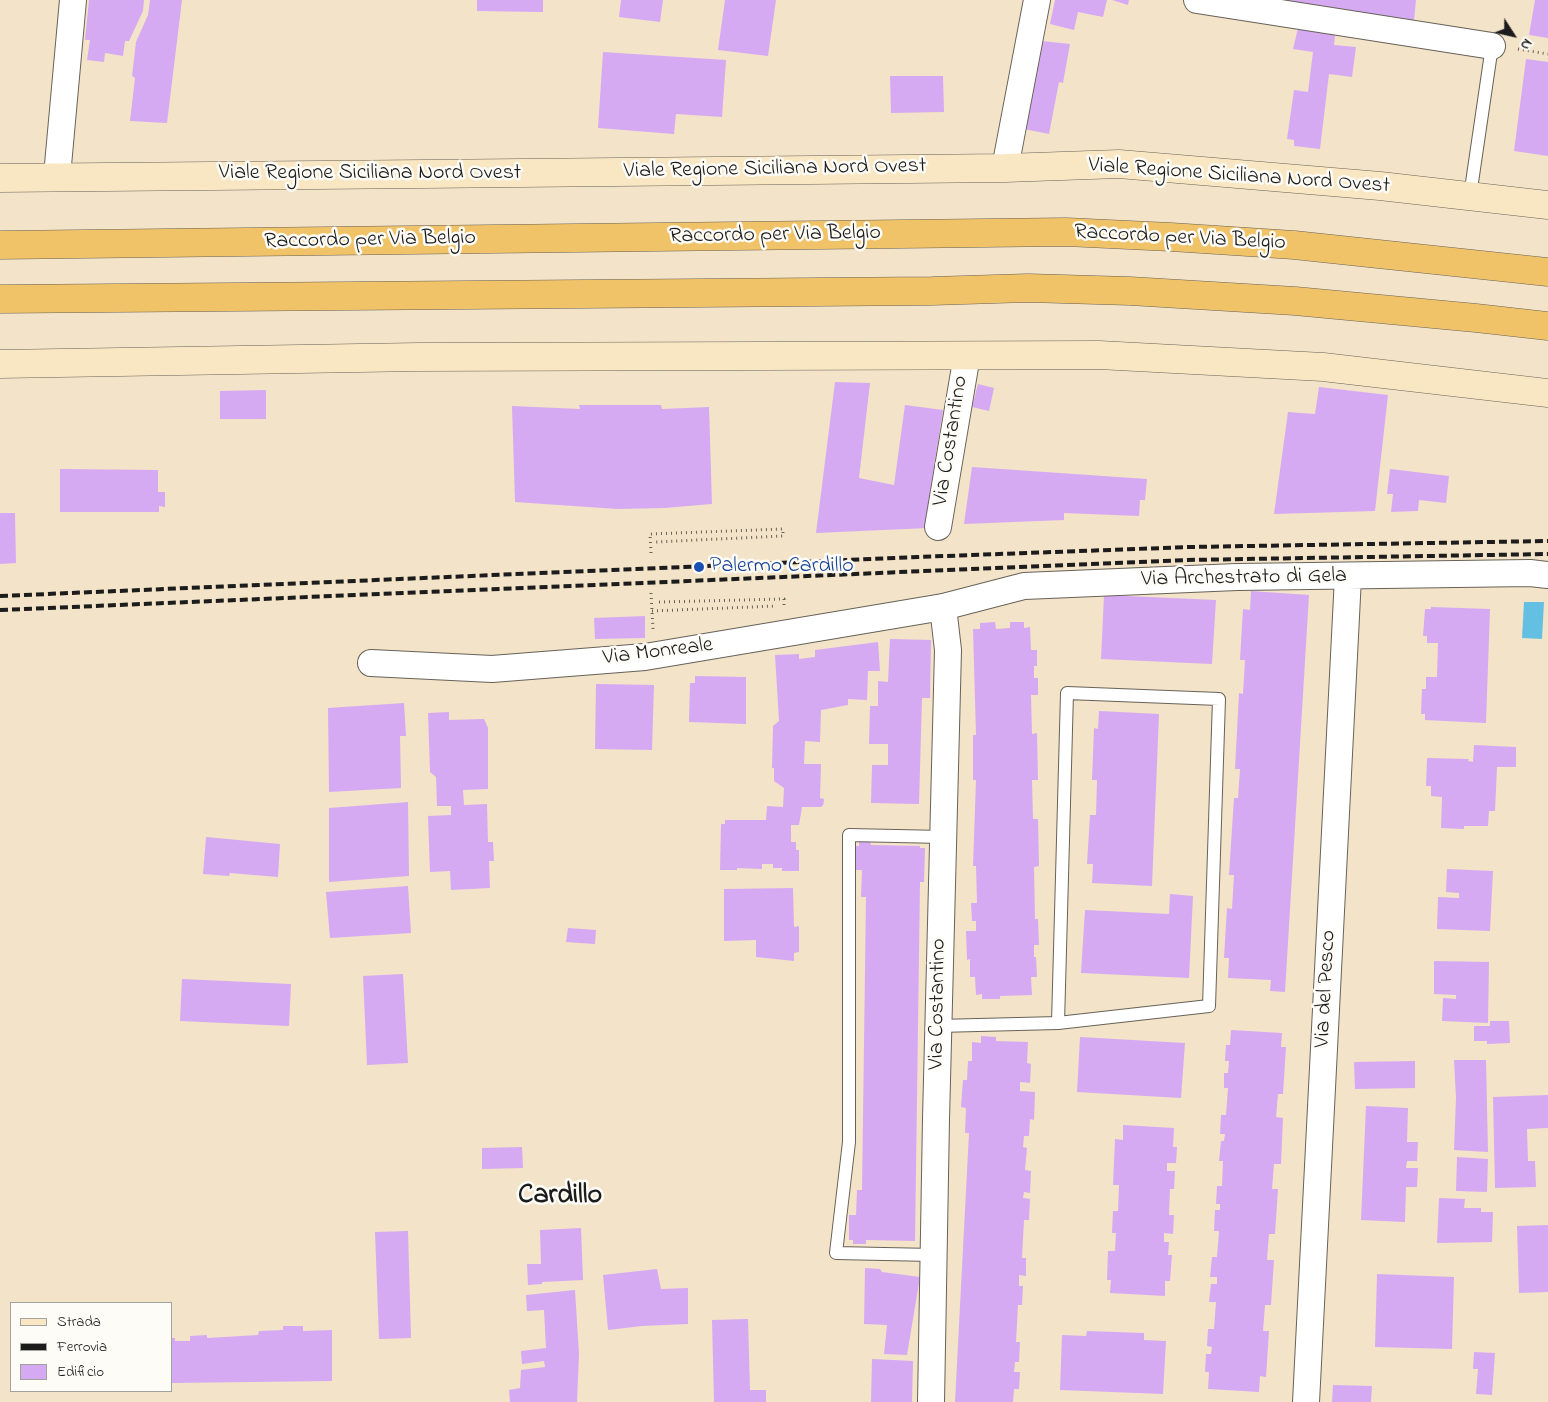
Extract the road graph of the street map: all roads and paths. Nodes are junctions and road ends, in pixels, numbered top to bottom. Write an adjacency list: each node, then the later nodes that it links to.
1 (73, 0): 6 (street)
2 (1037, 0): 5 (street)
3 (1197, 0): 4 (street)
4 (1492, 46): 8 (lane)
5 (1006, 168): 6 (street, Viale Regione Siciliana Nord Ovest); 8 (street, Viale Regione Siciliana Nord Ovest)
6 (57, 176): 7 (street, Viale Regione Siciliana Nord Ovest)
7 (0, 178)
8 (1470, 196): 9 (street, Viale Regione Siciliana Nord Ovest)
9 (1548, 205)
10 (0, 245): 11 (highway, Raccordo per Via Belgio)
11 (1548, 272)
12 (0, 299): 13 (highway)
13 (1548, 326)
14 (967, 355): 15 (street); 16 (street); 17 (street, Via Costantino)
15 (0, 364)
16 (1548, 393)
17 (938, 527)
18 (655, 542): 19 (path)
19 (651, 553)
20 (1548, 575): 21 (street, Via Archestrato di Gela)
21 (1348, 577): 23 (street, Via Archestrato di Gela); 31 (street, Via del Pesco)
22 (659, 602): 24 (path)
23 (943, 607): 25 (street, Via Monreale); 26 (street, Via Costantino)
24 (652, 611)
25 (371, 663)
26 (943, 837): 28 (street, Via Costantino); 29 (lane)
27 (1058, 1023): 27 (lane); 28 (lane)
28 (938, 1026): 29 (street, Via Costantino)
29 (933, 1255): 30 (street, Via Costantino)
30 (931, 1402)
31 (1306, 1402)

